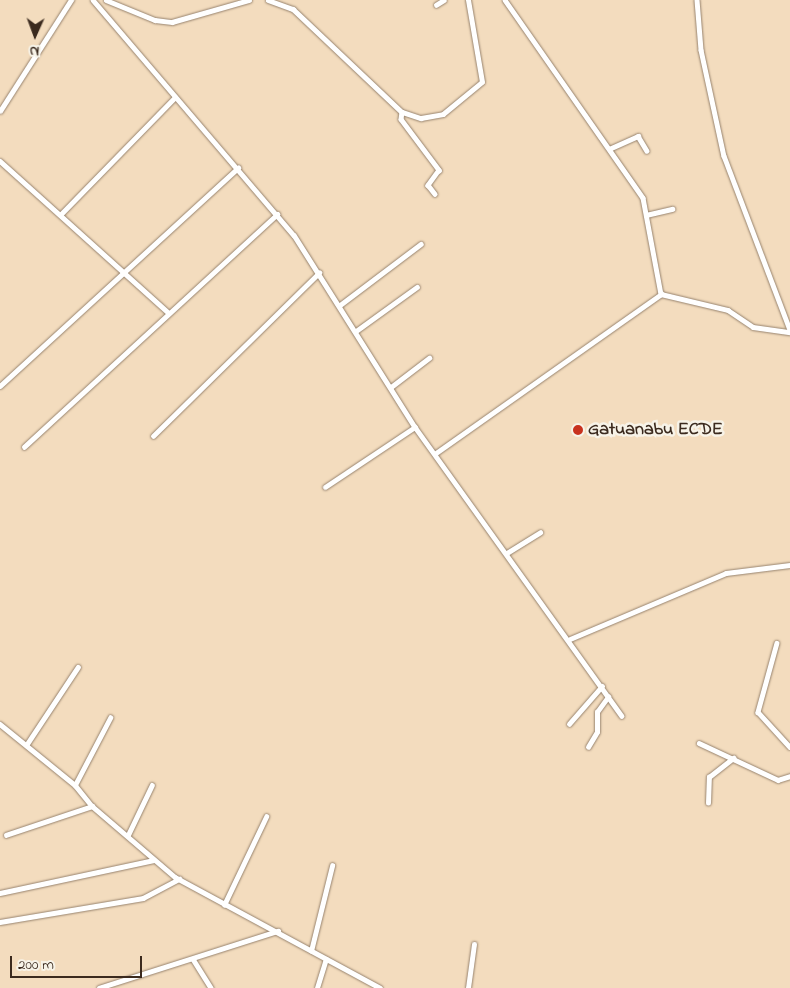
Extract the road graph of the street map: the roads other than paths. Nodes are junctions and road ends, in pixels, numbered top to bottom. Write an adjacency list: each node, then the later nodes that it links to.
1 (71, 0): 12 (street)
2 (93, 0): 11 (street)
3 (106, 0): 4 (street)
4 (249, 0)
5 (268, 0): 13 (street)
6 (444, 0): 10 (street)
7 (468, 0): 13 (street)
8 (505, 0): 14 (street)
9 (697, 0): 31 (street)
10 (436, 5)
11 (175, 97): 17 (street); 20 (street)
12 (0, 111)
13 (402, 112): 18 (street)
14 (609, 149): 15 (street); 22 (street)
15 (647, 151)
16 (0, 160): 20 (street)
17 (238, 168): 21 (street); 24 (street)
18 (435, 194)
19 (672, 209): 22 (street)
20 (61, 214): 24 (street)
21 (277, 214): 25 (street); 29 (street)
22 (646, 215): 27 (street)
23 (421, 244): 28 (street)
24 (124, 273): 29 (street); 33 (street)
25 (319, 273): 28 (street); 36 (street)
26 (417, 287): 30 (street)
27 (661, 294): 31 (street); 38 (street)
28 (340, 306): 30 (street)
29 (169, 313): 37 (street)
30 (356, 331): 34 (street)
31 (790, 331)
32 (429, 358): 34 (street)
33 (0, 386)
34 (391, 387): 35 (street)
35 (415, 427): 38 (street); 39 (street)
36 (153, 436)
37 (24, 447)
38 (436, 453): 41 (street)
39 (325, 486)
40 (540, 532): 41 (street)
41 (506, 553): 43 (street)
42 (790, 565): 43 (street)
43 (570, 639): 46 (street)
44 (777, 644): 55 (street)
45 (78, 667): 53 (street)
46 (602, 686): 47 (street); 51 (street)
47 (608, 697): 48 (street); 54 (street)
48 (622, 716)
49 (110, 718): 58 (street)
50 (0, 724): 53 (street)
51 (569, 724)
52 (699, 743): 56 (street)
53 (27, 744): 58 (street)
54 (588, 747)
55 (790, 747)
56 (733, 758): 57 (street); 60 (street)
57 (790, 776)
58 (75, 784): 61 (street)
59 (152, 785): 64 (street)
60 (708, 803)
61 (92, 806): 63 (street); 64 (street)
62 (266, 817): 69 (street)
63 (6, 835)
64 (128, 835): 65 (street)
65 (154, 860): 67 (street); 68 (street)
66 (332, 866): 73 (street)
67 (179, 880): 69 (street); 70 (street)
68 (0, 893)
69 (224, 905): 71 (street)
70 (0, 922)
71 (278, 931): 73 (street); 74 (street)
72 (474, 944): 80 (street)
73 (311, 951): 75 (street)
74 (193, 959): 76 (street); 77 (street)
75 (326, 959): 78 (street); 79 (street)
76 (100, 988)
77 (212, 988)
78 (317, 988)
79 (380, 988)
80 (468, 988)

